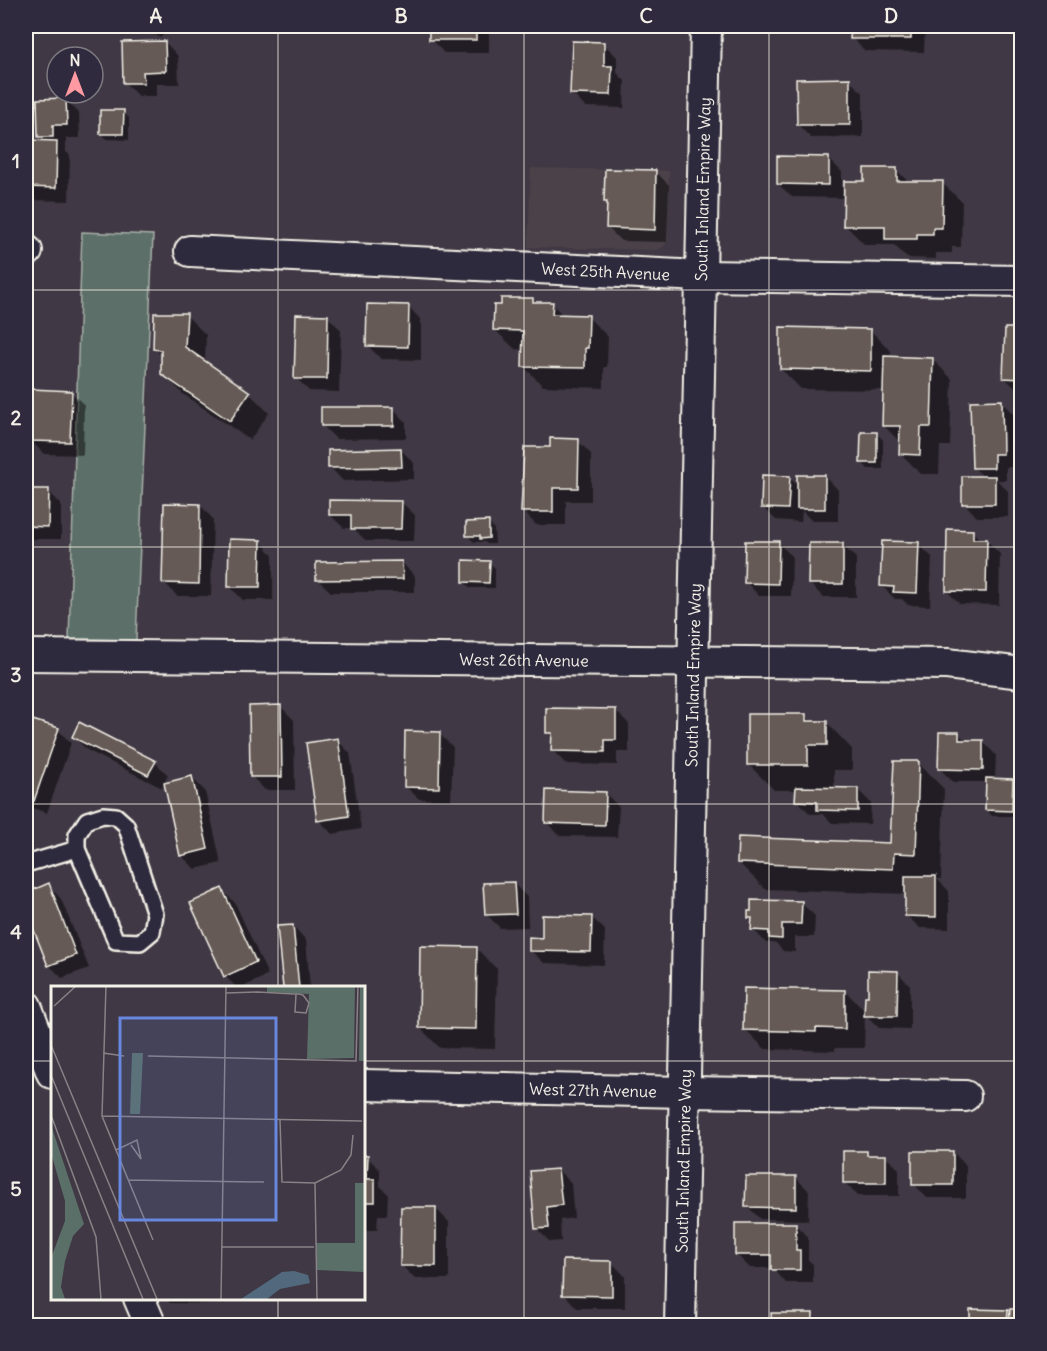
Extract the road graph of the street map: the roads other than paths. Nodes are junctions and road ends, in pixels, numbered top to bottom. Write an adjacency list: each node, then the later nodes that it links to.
1 (705, 26): 3 (street, South Inland Empire Way)
2 (190, 251): 3 (street, West 25th Avenue)
3 (701, 276): 4 (street, West 25th Avenue); 6 (street, South Inland Empire Way)
4 (1022, 281)
5 (26, 655): 6 (street, West 26th Avenue)
6 (693, 661): 7 (street, West 26th Avenue); 13 (street, South Inland Empire Way)
7 (1022, 674)
8 (77, 849): 8 (lane); 9 (lane)
9 (26, 864)
10 (26, 1006): 11 (street)
11 (51, 1070)
12 (364, 1085): 13 (street, West 27th Avenue)
13 (685, 1092): 14 (street, West 27th Avenue); 17 (street, South Inland Empire Way)
14 (965, 1096)
15 (139, 1300): 16 (street)
16 (152, 1326)
17 (680, 1326)

